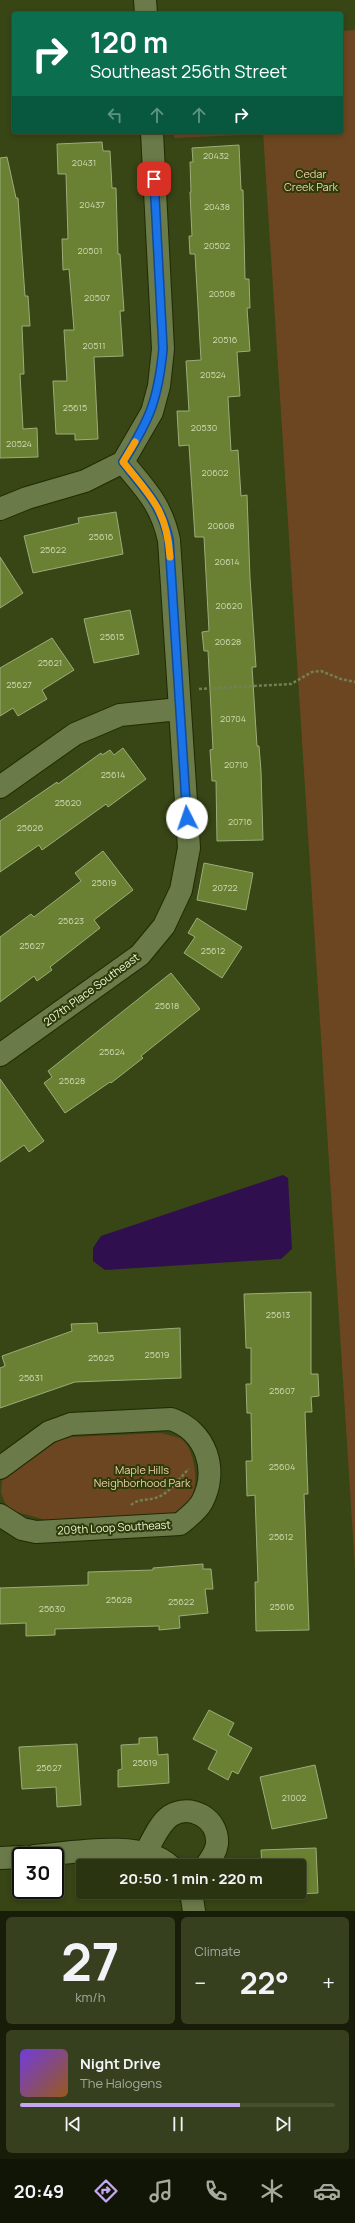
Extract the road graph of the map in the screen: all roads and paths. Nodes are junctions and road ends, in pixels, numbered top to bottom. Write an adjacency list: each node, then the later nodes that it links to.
1 (145, 0): 2 (street)
2 (146, 12)
3 (152, 134): 4 (street)
4 (123, 462): 5 (street); 7 (street, 207th Place Southeast)
5 (0, 509)
6 (355, 682): 7 (path)
7 (179, 699): 8 (street); 9 (street, 207th Place Southeast)
8 (0, 786)
9 (0, 1055)
10 (210, 1461): 11 (street, 209th Loop Southeast); 13 (path); 13 (street, 209th Loop Southeast)
11 (0, 1468)
12 (0, 1515): 13 (street, 209th Loop Southeast)
13 (114, 1528)
14 (146, 1852): 15 (street); 18 (street); 19 (street)
15 (64, 1854)
16 (12, 1857): 17 (street)
17 (0, 1858)
18 (161, 1859)
19 (210, 1859)
20 (192, 1899): 21 (street)
21 (194, 1911)

